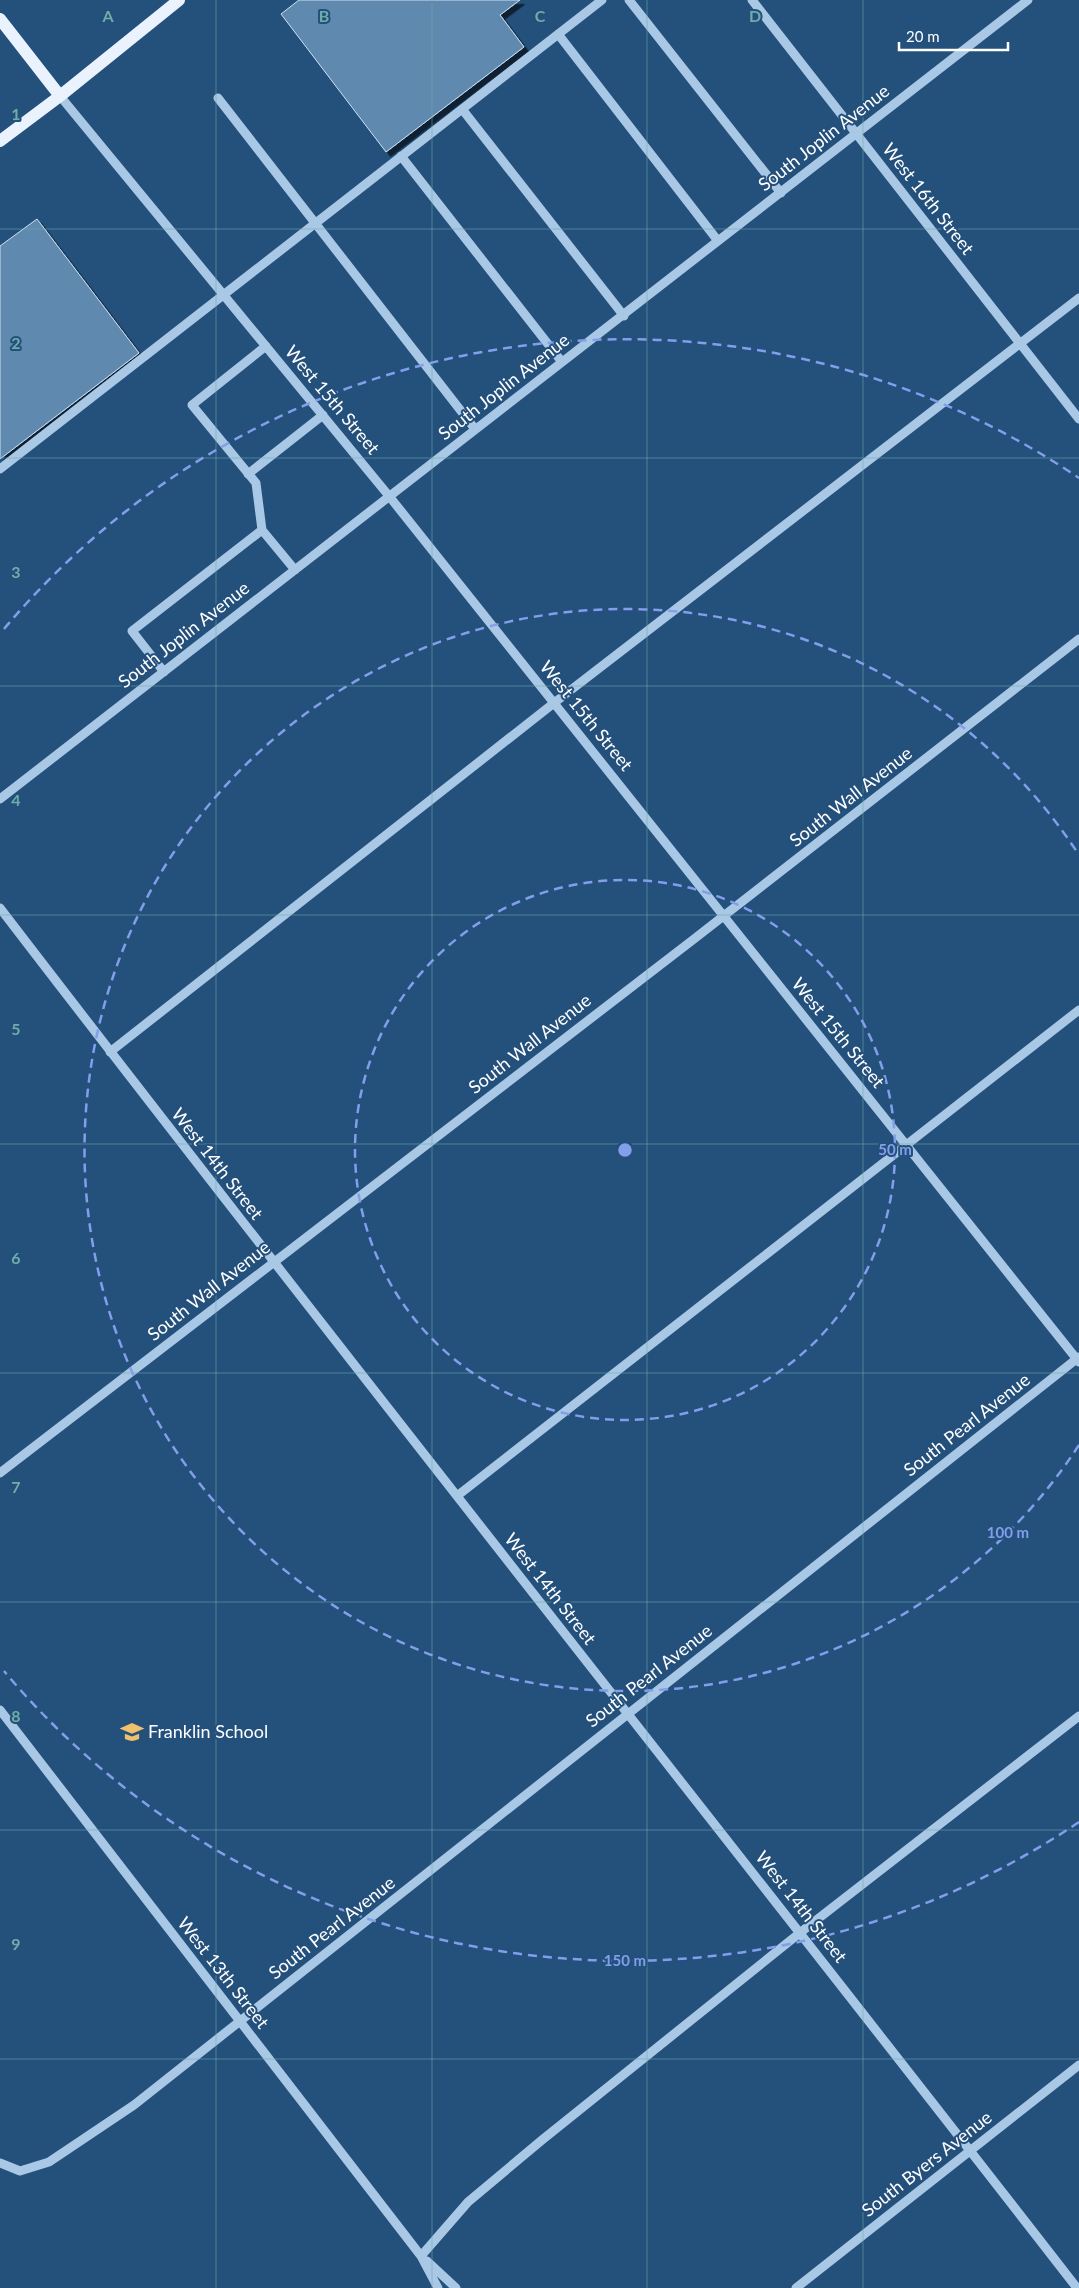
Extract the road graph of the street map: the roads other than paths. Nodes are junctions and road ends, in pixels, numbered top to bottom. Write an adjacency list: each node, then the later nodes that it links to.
1 (179, 0): 8 (main road)
2 (602, 0): 7 (street)
3 (629, 0): 14 (street)
4 (752, 0): 11 (street, West 16th Street)
5 (1028, 0): 11 (street, South Joplin Avenue)
6 (0, 19): 8 (main road)
7 (558, 34): 10 (street); 16 (street)
8 (60, 96): 12 (main road); 17 (street, West 15th Street)
9 (218, 98): 15 (street)
10 (462, 109): 13 (street); 19 (street)
11 (856, 134): 14 (street, South Joplin Avenue); 20 (street, West 16th Street)
12 (0, 141)
13 (401, 156): 15 (street); 22 (street)
14 (781, 193): 16 (street, South Joplin Avenue)
15 (315, 223): 17 (street); 25 (street)
16 (718, 242): 19 (street, South Joplin Avenue)
17 (224, 295): 21 (street, West 15th Street); 26 (street)
18 (1079, 298): 20 (street)
19 (624, 316): 22 (street, South Joplin Avenue)
20 (1020, 344): 24 (street, West 16th Street); 33 (street)
21 (266, 346): 23 (street, West 15th Street); 27 (street)
22 (562, 362): 25 (street, South Joplin Avenue)
23 (323, 415): 27 (street); 28 (street, West 15th Street)
24 (1079, 419)
25 (476, 429): 28 (street, South Joplin Avenue)
26 (0, 469)
27 (248, 474): 29 (street)
28 (389, 496): 30 (street, South Joplin Avenue); 33 (street, West 15th Street)
29 (262, 530): 30 (street); 32 (street)
30 (294, 570): 32 (street, South Joplin Avenue)
31 (1079, 639): 36 (street, South Wall Avenue)
32 (164, 672): 34 (street, South Joplin Avenue)
33 (554, 702): 36 (street, West 15th Street); 38 (street)
34 (0, 799)
35 (0, 908): 38 (street, West 14th Street)
36 (724, 916): 39 (street, West 15th Street); 40 (street, South Wall Avenue)
37 (1079, 1010): 39 (street)
38 (110, 1052): 40 (street, West 14th Street)
39 (907, 1145): 41 (street, West 15th Street); 43 (street)
40 (272, 1263): 42 (street, South Wall Avenue); 43 (street, West 14th Street)
41 (1078, 1360): 45 (street, South Pearl Avenue)
42 (0, 1473)
43 (458, 1496): 45 (street, West 14th Street)
44 (0, 1710): 48 (street, West 13th Street)
45 (627, 1715): 47 (street, West 14th Street); 48 (street, South Pearl Avenue)
46 (1079, 1716): 47 (street)
47 (801, 1932): 50 (street, West 14th Street); 52 (street)
48 (240, 2021): 51 (street, South Pearl Avenue); 52 (street, West 13th Street)
49 (1079, 2065): 50 (street, South Byers Avenue)
50 (971, 2151): 55 (street, South Byers Avenue); 56 (street, West 14th Street)
51 (0, 2163)
52 (421, 2256): 53 (street, West 13th Street); 54 (street, West 13th Street)
53 (438, 2288)
54 (456, 2288)
55 (796, 2288)
56 (1077, 2288)

